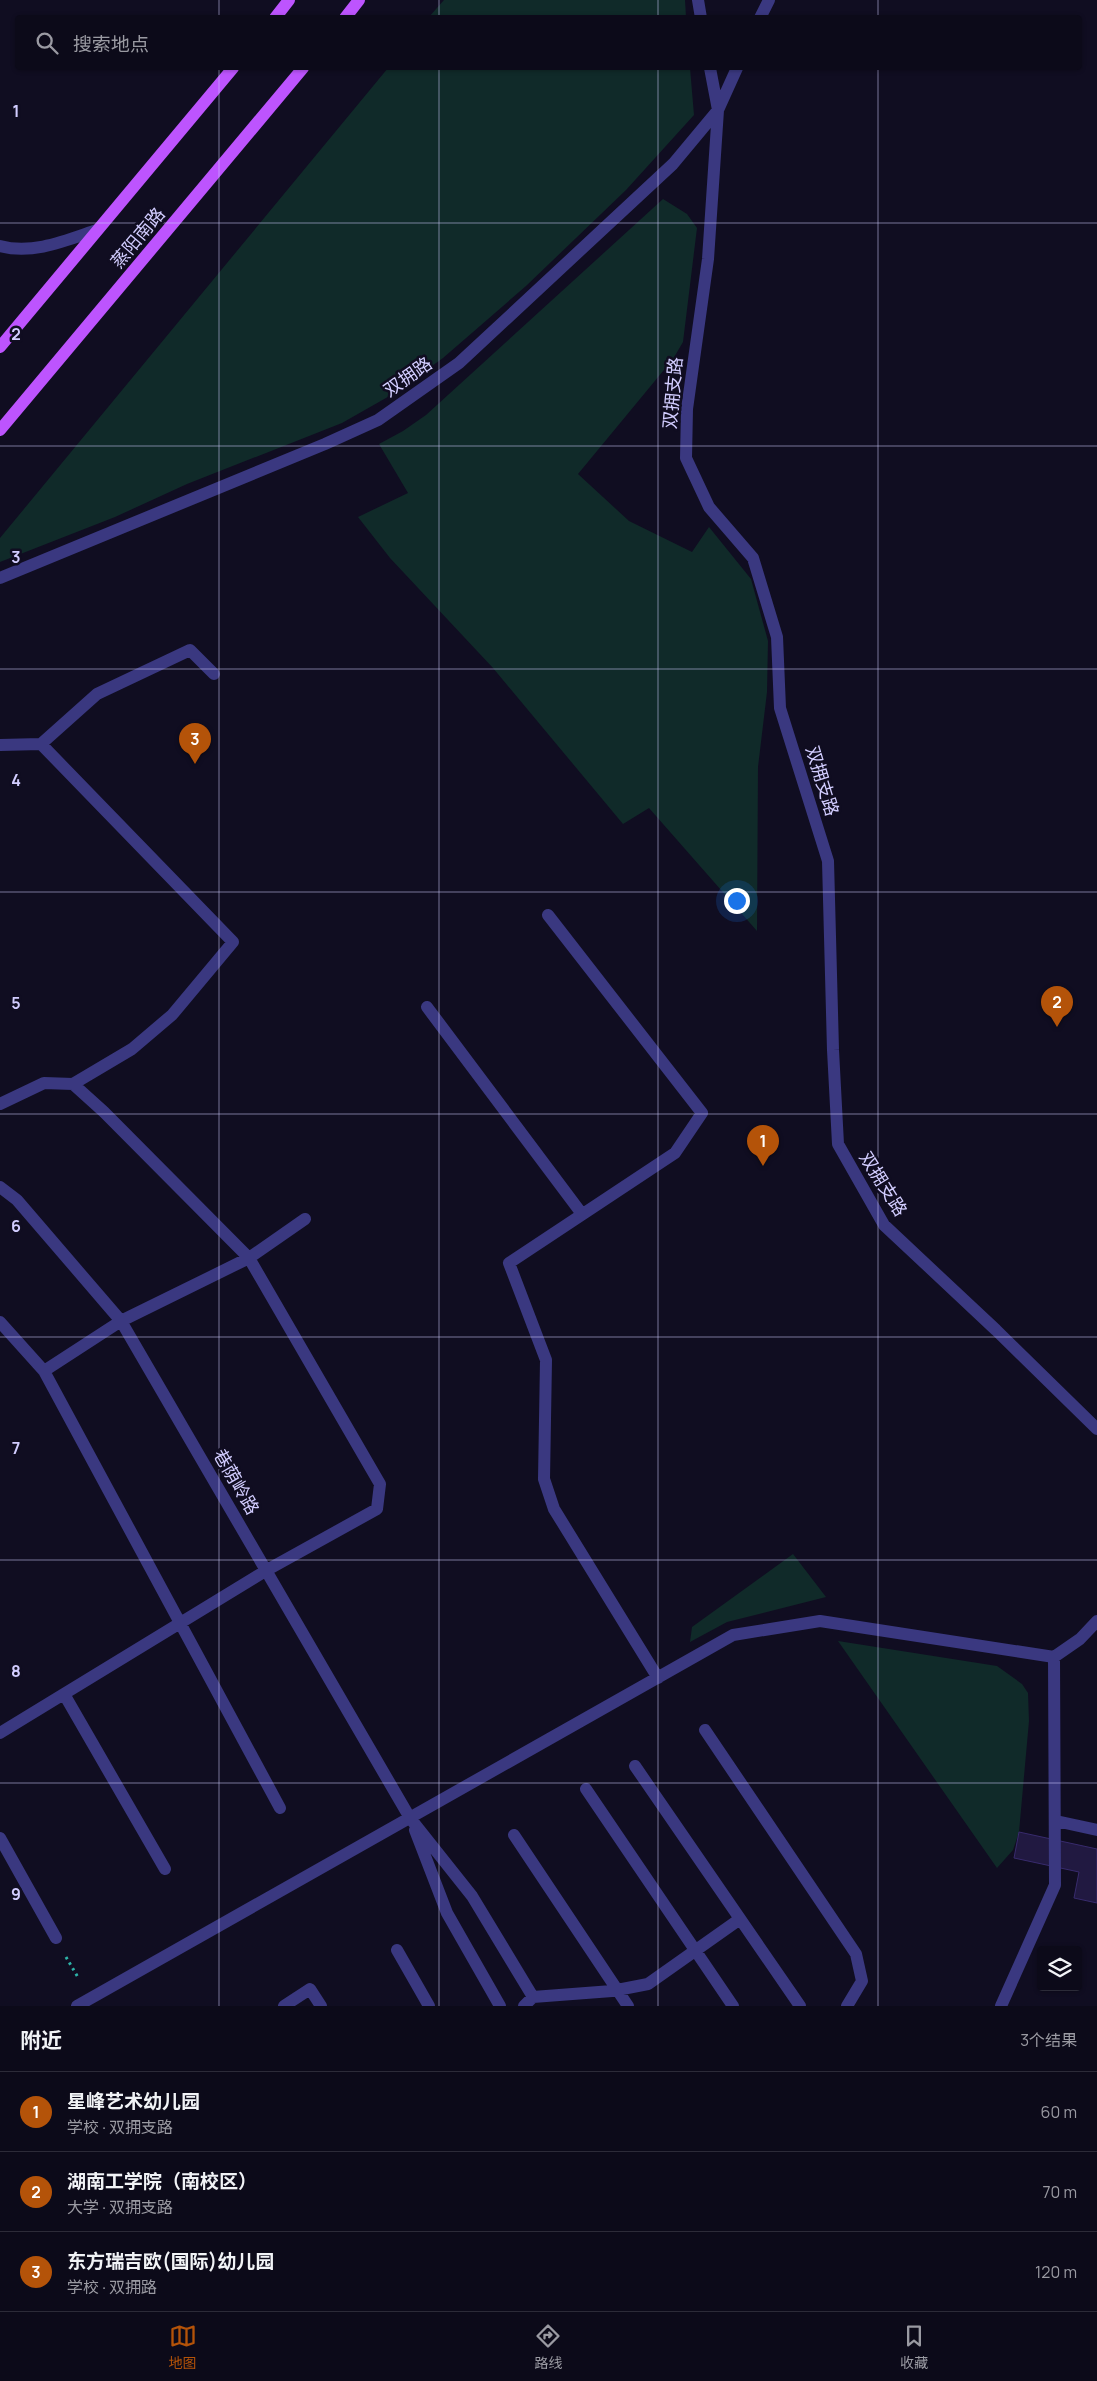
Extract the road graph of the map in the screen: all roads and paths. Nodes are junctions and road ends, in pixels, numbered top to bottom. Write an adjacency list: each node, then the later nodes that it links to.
1 (289, 0): 5 (main road)
2 (359, 0): 6 (main road)
3 (698, 0): 7 (street)
4 (768, 0): 8 (street)
5 (277, 15)
6 (347, 15)
7 (700, 15)
8 (761, 15)
9 (231, 70): 14 (main road, 蒸阳南路)
10 (301, 70): 17 (main road, 蒸阳南路)
11 (710, 70): 13 (street, 双拥支路)
12 (736, 70): 13 (street, 双拥路)
13 (718, 110): 18 (street, 双拥路); 33 (street, 双拥支路)
14 (98, 230): 15 (street); 16 (main road, 蒸阳南路)
15 (0, 246)
16 (0, 347)
17 (0, 430)
18 (0, 578)
19 (214, 674): 20 (street)
20 (41, 744): 21 (street); 24 (street)
21 (0, 745)
22 (548, 915): 27 (street)
23 (427, 1007): 27 (street)
24 (74, 1084): 25 (street); 29 (street)
25 (0, 1104)
26 (0, 1187): 30 (street, 巷荫岭路)
27 (582, 1214): 38 (street)
28 (305, 1219): 29 (street)
29 (249, 1258): 30 (street); 34 (street)
30 (122, 1321): 32 (street); 34 (street, 巷荫岭路)
31 (0, 1322): 32 (street)
32 (44, 1371): 36 (street)
33 (1097, 1429)
34 (266, 1570): 36 (street); 45 (street, 巷荫岭路)
35 (1097, 1621): 37 (street)
36 (180, 1623): 39 (street); 44 (street)
37 (1054, 1657): 38 (street); 46 (street)
38 (658, 1678): 45 (street)
39 (64, 1694): 41 (street); 50 (street)
40 (704, 1730): 68 (street)
41 (0, 1733)
42 (635, 1766): 51 (street)
43 (586, 1789): 54 (street)
44 (280, 1808)
45 (410, 1818): 57 (street); 58 (street); 63 (street)
46 (1056, 1820): 47 (street); 69 (street)
47 (1097, 1830)
48 (514, 1835): 55 (street)
49 (0, 1838): 52 (street)
50 (165, 1869)
51 (740, 1919): 54 (street); 67 (street)
52 (56, 1938): 57 (path)
53 (397, 1950): 62 (street)
54 (696, 1951): 55 (street); 66 (street)
55 (618, 1990): 56 (street); 65 (street)
56 (576, 1994): 58 (street); 64 (street)
57 (90, 1999): 59 (street)
58 (529, 2001)
59 (77, 2006)
60 (284, 2006): 61 (street)
61 (321, 2006)
62 (429, 2006)
63 (500, 2006)
64 (584, 2006)
65 (628, 2006)
66 (733, 2006)
67 (800, 2006)
68 (847, 2006)
69 (1001, 2006)

